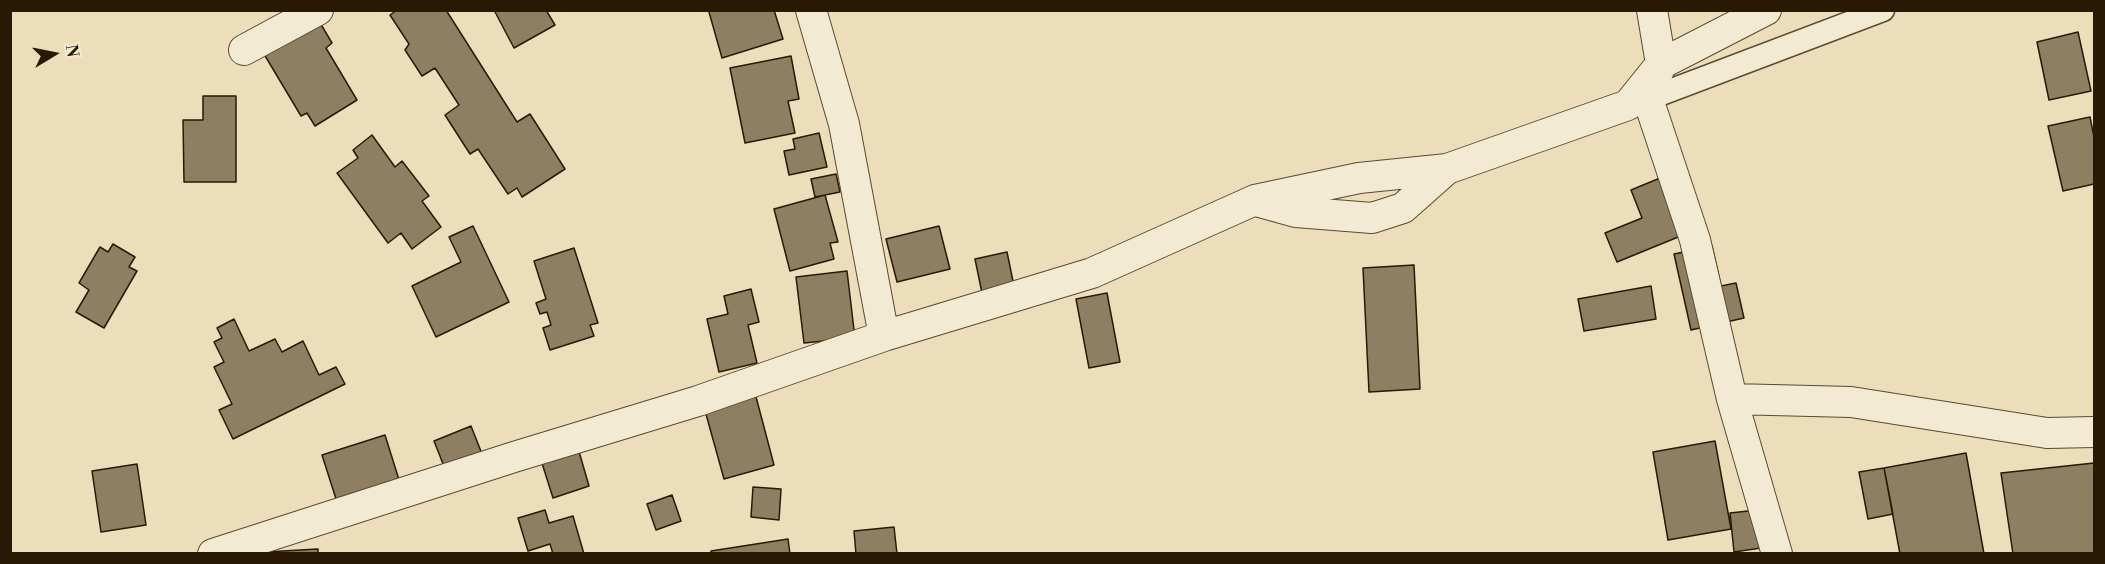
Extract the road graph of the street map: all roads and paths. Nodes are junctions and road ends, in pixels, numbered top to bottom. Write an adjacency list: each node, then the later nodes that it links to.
1 (318, 10): 6 (street)
2 (811, 10): 11 (street)
3 (1652, 10): 7 (street)
4 (1766, 10): 7 (street)
5 (1883, 10): 8 (street)
6 (244, 50)
7 (1661, 64): 8 (street); 9 (street)
8 (1648, 99): 12 (street)
9 (1447, 170): 10 (street); 10 (street)
10 (1255, 200): 11 (street)
11 (884, 336): 14 (street)
12 (1732, 399): 13 (street); 15 (street)
13 (2094, 432)
14 (213, 554)
15 (1777, 554)

